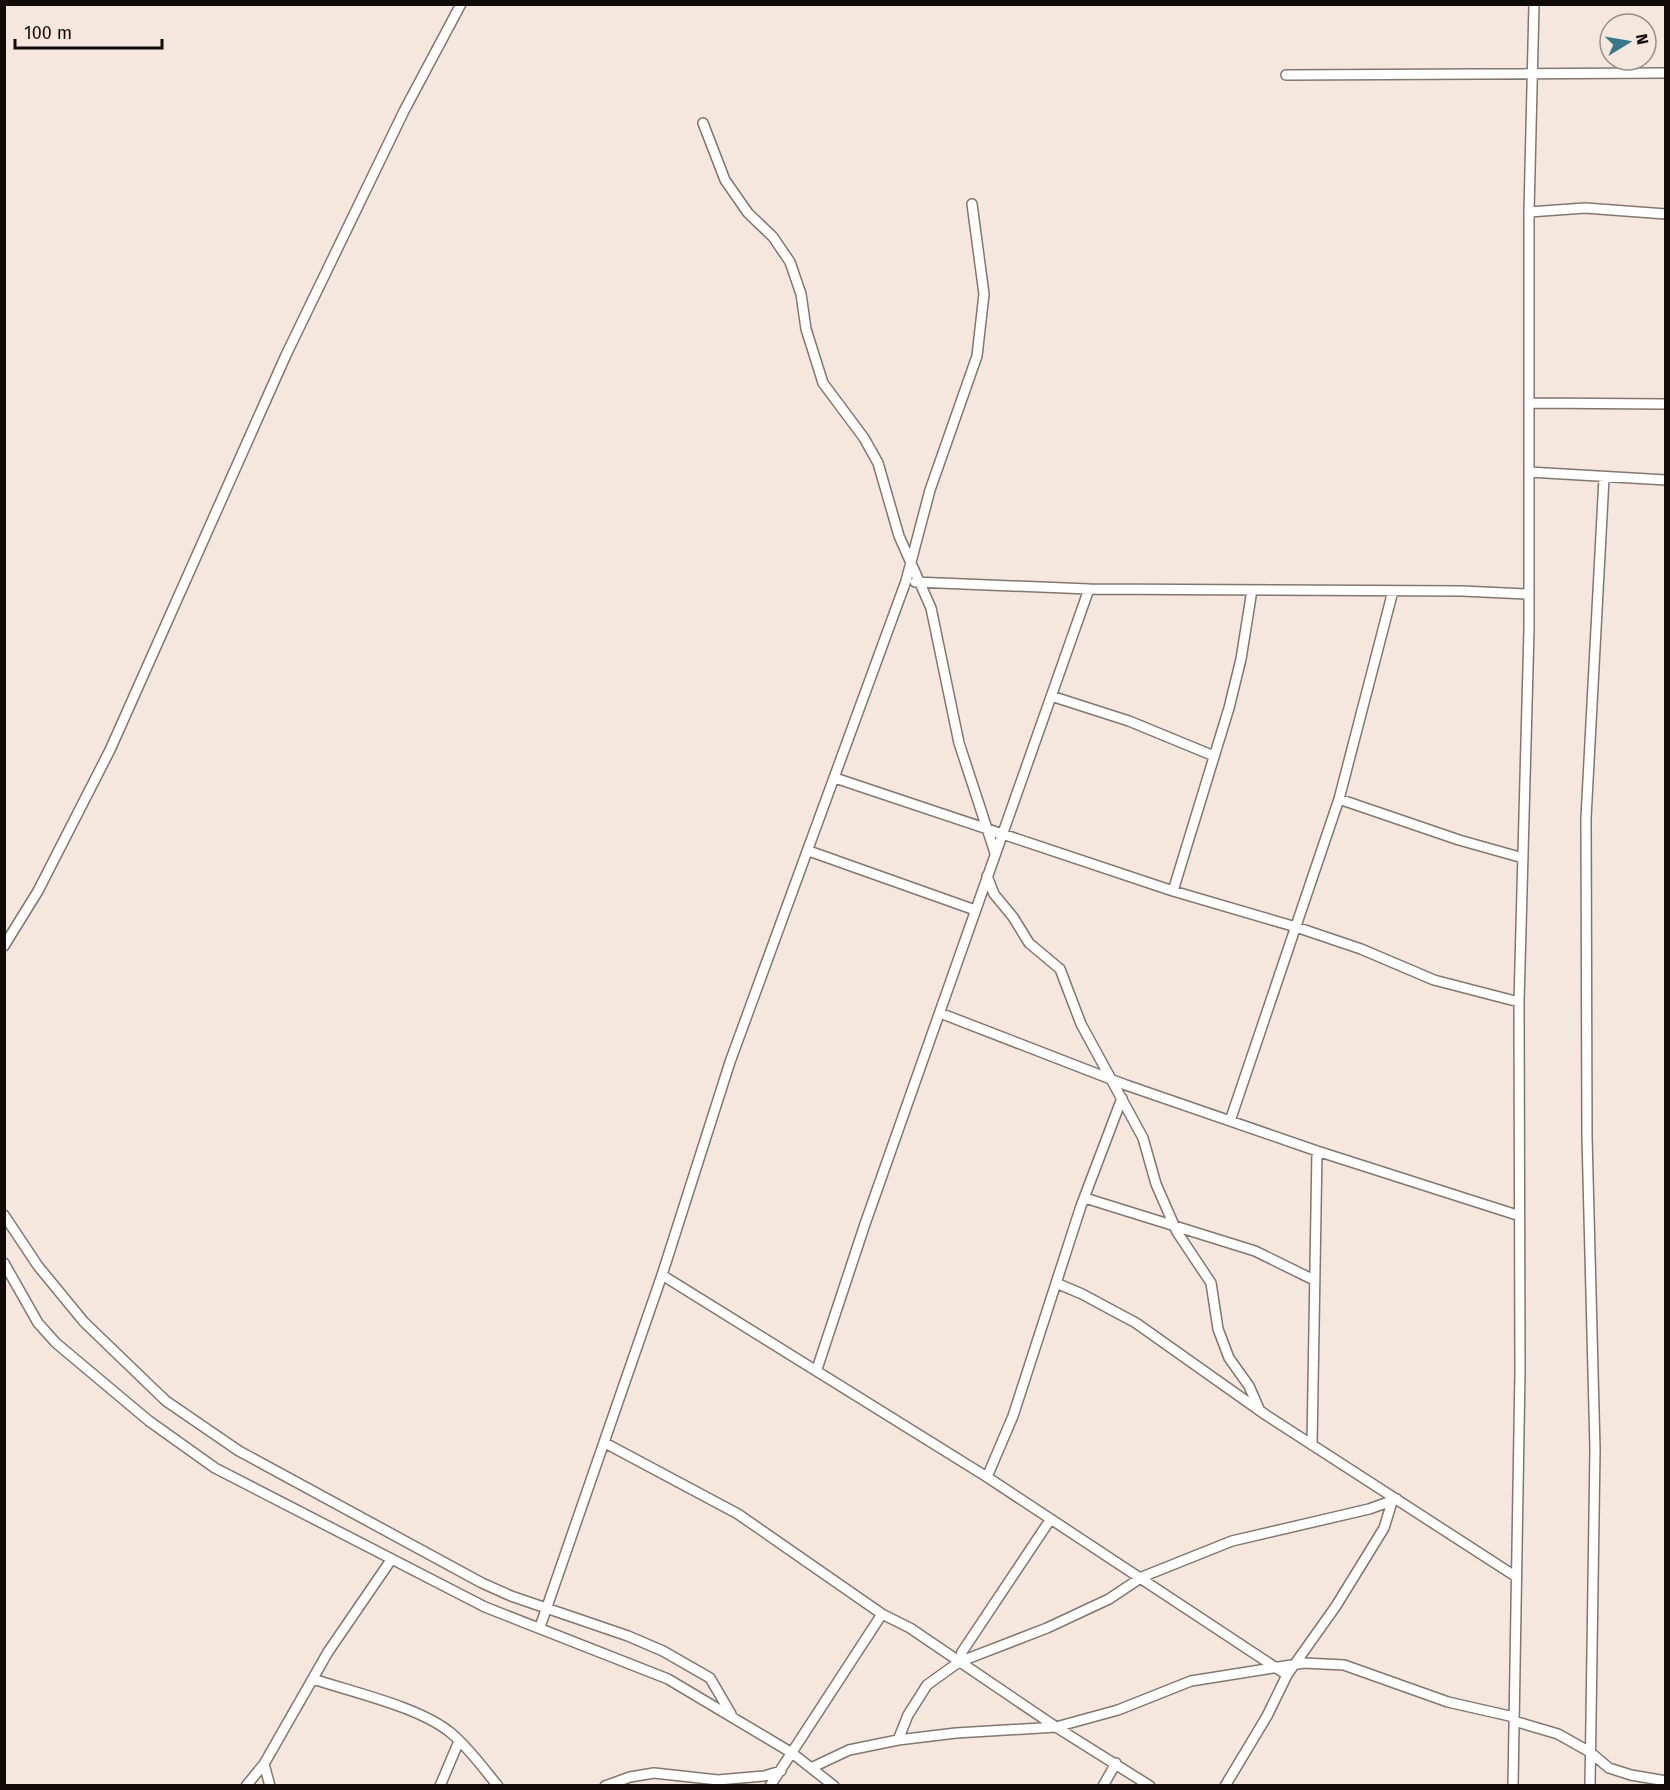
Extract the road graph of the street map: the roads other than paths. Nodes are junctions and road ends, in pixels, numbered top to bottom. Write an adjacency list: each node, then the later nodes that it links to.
1 (461, 4): 35 (street)
2 (1534, 4): 5 (street)
3 (1665, 73): 5 (street)
4 (1286, 75): 5 (street)
5 (1532, 75): 8 (street)
6 (704, 123): 15 (street)
7 (972, 204): 15 (street)
8 (1530, 212): 9 (street); 10 (street)
9 (1665, 214)
10 (1530, 404): 11 (street); 12 (street)
11 (1665, 404)
12 (1529, 472): 13 (street); 21 (street)
13 (1604, 477): 14 (street); 74 (street)
14 (1665, 480)
15 (911, 563): 16 (street); 17 (street)
16 (906, 581): 17 (street); 24 (street)
17 (919, 582): 18 (street); 26 (street)
18 (1089, 589): 19 (street); 22 (street)
19 (1252, 590): 20 (street); 23 (street)
20 (1393, 591): 21 (street); 25 (street)
21 (1527, 594): 30 (street)
22 (1052, 696): 23 (street); 27 (street)
23 (1214, 756): 32 (street)
24 (835, 778): 26 (street); 28 (street)
25 (1339, 799): 30 (street); 34 (street)
26 (986, 828): 27 (street); 29 (street)
27 (1002, 831): 29 (street); 32 (street)
28 (809, 850): 33 (street); 48 (street)
29 (995, 853): 31 (street)
30 (1523, 858): 36 (street)
31 (987, 876): 33 (street); 38 (street)
32 (1173, 891): 34 (street)
33 (975, 910): 37 (street)
34 (1296, 927): 36 (street); 41 (street)
35 (4, 946)
36 (1519, 1002): 45 (street)
37 (940, 1013): 38 (street); 51 (street)
38 (1112, 1079): 39 (street); 40 (street)
39 (1126, 1085): 40 (street); 41 (street)
40 (1122, 1100): 43 (street); 46 (street)
41 (1230, 1121): 42 (street)
42 (1317, 1151): 45 (street); 49 (street)
43 (1085, 1198): 46 (street); 50 (street)
44 (4, 1215): 61 (street)
45 (1518, 1215): 59 (street)
46 (1174, 1224): 49 (street); 52 (street)
47 (4, 1263): 58 (street)
48 (662, 1275): 51 (street); 53 (street)
49 (1314, 1280): 54 (street)
50 (1056, 1283): 52 (street); 55 (street)
51 (817, 1369): 55 (street)
52 (1260, 1411): 54 (street)
53 (605, 1443): 61 (street); 62 (street)
54 (1312, 1445): 56 (street)
55 (987, 1477): 57 (street)
56 (1395, 1500): 59 (street); 60 (street); 65 (street)
57 (1050, 1520): 60 (street); 64 (street)
58 (391, 1560): 63 (street); 68 (street)
59 (1515, 1576): 70 (street)
60 (1142, 1577): 64 (street); 66 (street)
61 (547, 1609): 63 (street); 69 (street)
62 (882, 1614): 64 (street); 75 (street)
63 (540, 1627): 69 (street)
64 (959, 1662): 71 (street); 72 (street)
65 (1295, 1664): 66 (street); 67 (street); 70 (street)
66 (1276, 1668): 67 (street); 71 (street)
67 (1287, 1675): 90 (street)
68 (313, 1679): 73 (street); 77 (street)
69 (731, 1714): 75 (street)
70 (1514, 1719): 74 (street); 91 (street)
71 (1056, 1728): 72 (street); 76 (street)
72 (898, 1740): 78 (street)
73 (459, 1741): 83 (street); 84 (street)
74 (1590, 1752): 80 (street); 92 (street)
75 (792, 1753): 78 (street); 79 (street)
76 (1116, 1763): 88 (street); 89 (street)
77 (264, 1764): 81 (street); 82 (street)
78 (812, 1768): 87 (street)
79 (781, 1771): 85 (street); 86 (street)
80 (1665, 1781)
81 (246, 1785)
82 (270, 1785)
83 (440, 1785)
84 (498, 1785)
85 (605, 1785)
86 (770, 1785)
87 (834, 1785)
88 (1103, 1785)
89 (1150, 1785)
90 (1224, 1785)
91 (1513, 1785)
92 (1590, 1785)

